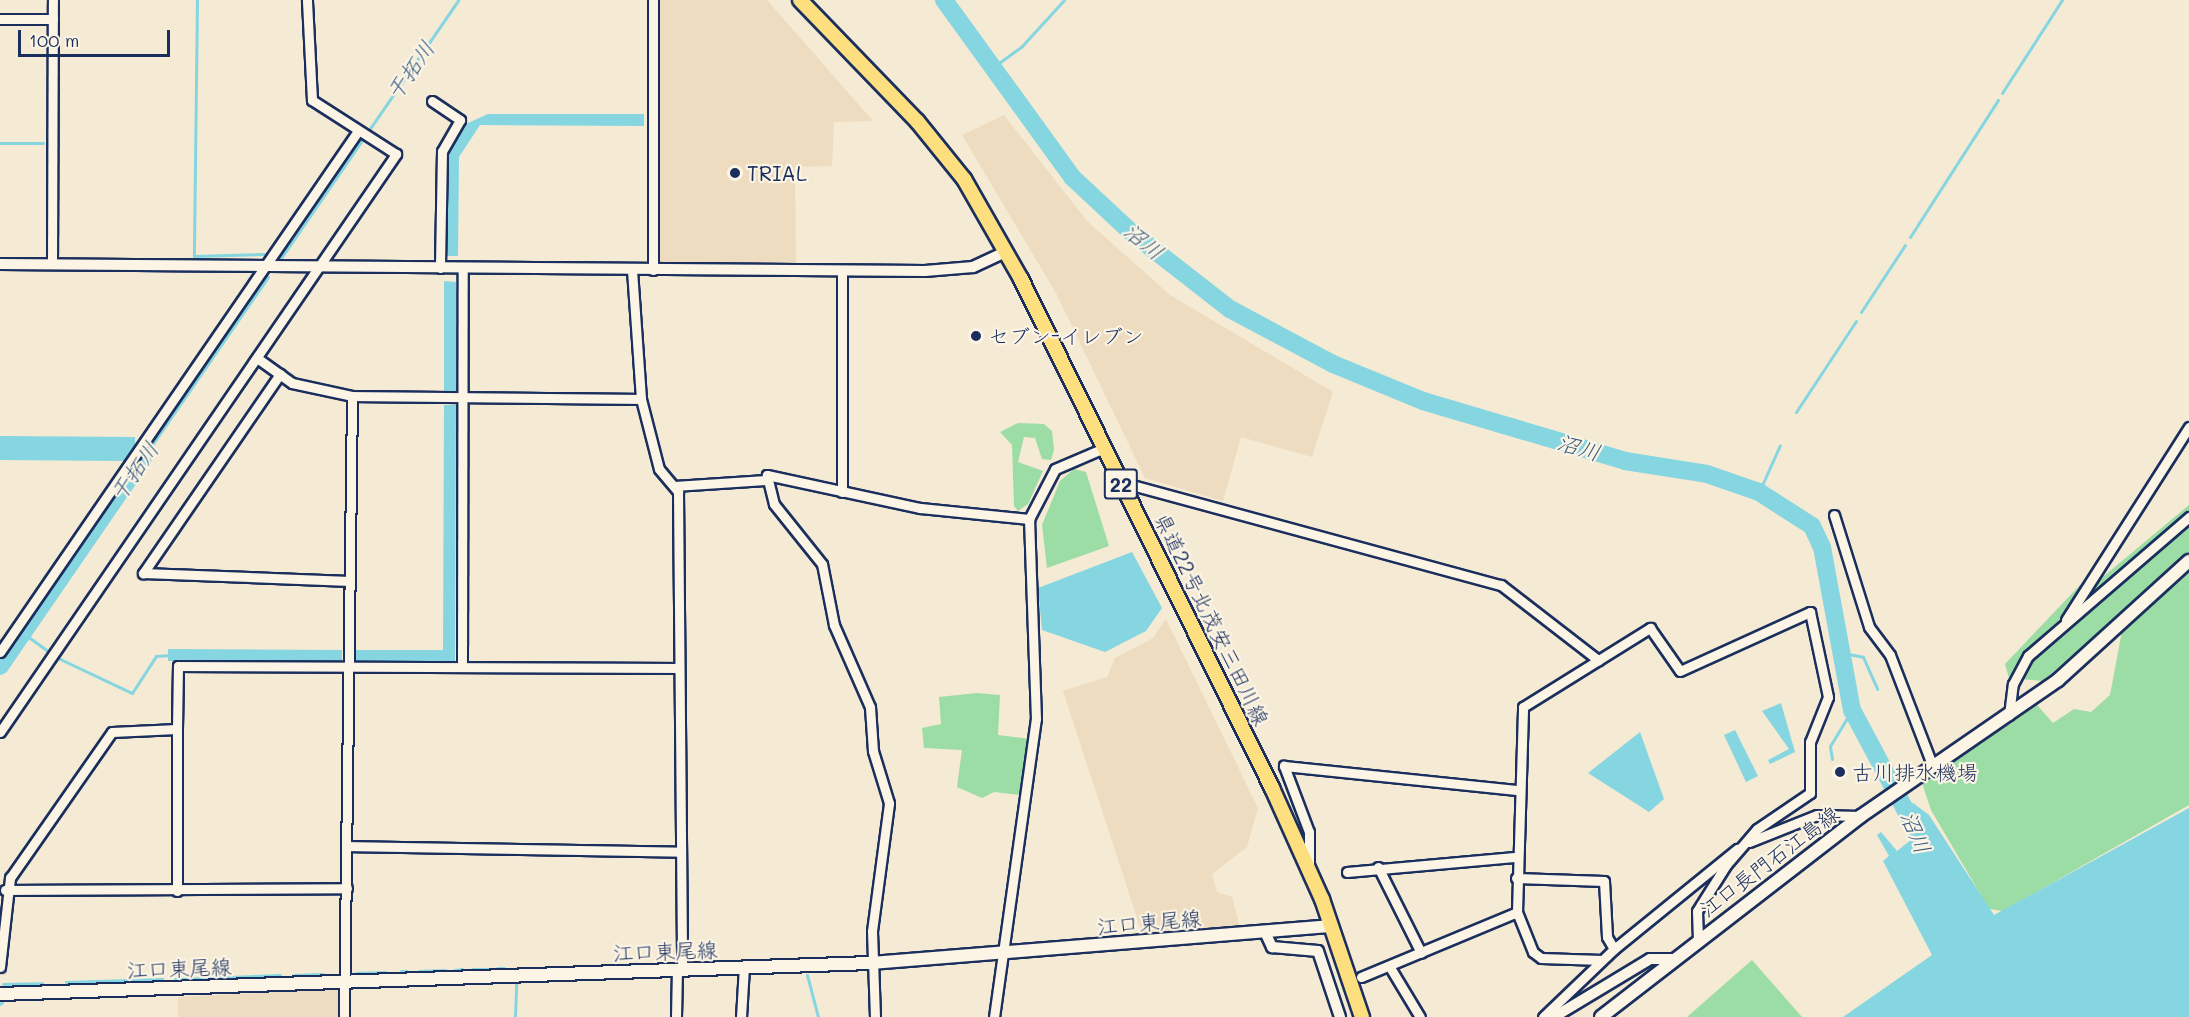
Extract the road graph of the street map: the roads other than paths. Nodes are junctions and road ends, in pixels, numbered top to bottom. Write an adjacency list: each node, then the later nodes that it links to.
1 (53, 0): 6 (street)
2 (307, 0): 8 (street)
3 (653, 0): 17 (street)
4 (800, 0): 9 (main road, 県道22号北茂安三田川線 / 22)
5 (0, 19): 6 (street)
6 (52, 19): 11 (street)
7 (432, 102): 14 (street)
8 (363, 134): 12 (street); 13 (street)
9 (1005, 252): 18 (street); 25 (main road, 県道22号北茂安三田川線 / 22)
10 (0, 264): 11 (street)
11 (52, 264): 12 (street)
12 (265, 266): 13 (street); 36 (street)
13 (319, 267): 14 (street); 19 (street)
14 (440, 268): 15 (street)
15 (463, 268): 16 (street); 22 (street)
16 (632, 270): 17 (street); 23 (street)
17 (653, 270): 18 (street)
18 (842, 271): 29 (street)
19 (257, 358): 20 (street); 43 (street)
20 (280, 375): 21 (street); 34 (street)
21 (352, 396): 22 (street); 34 (street)
22 (463, 398): 23 (street); 39 (street)
23 (641, 399): 28 (street)
24 (2189, 427): 35 (street)
25 (1104, 448): 27 (main road, 県道22号北茂安三田川線 / 22); 32 (street)
26 (765, 480): 28 (street); 29 (street); 67 (street)
27 (1121, 482): 37 (street); 52 (main road, 県道22号北茂安三田川線 / 22)
28 (675, 486): 40 (street)
29 (842, 492): 32 (street)
30 (1834, 515): 44 (street)
31 (2189, 517): 35 (street)
32 (1029, 519): 64 (street)
33 (2189, 561): 41 (main road, 江口長門石江島線)
34 (350, 581): 38 (street)
35 (2066, 620): 41 (street)
36 (0, 652)
37 (1598, 660): 45 (street); 48 (street)
38 (349, 667): 39 (street); 42 (street); 47 (street)
39 (462, 667): 40 (street)
40 (678, 668): 49 (street)
41 (2009, 715): 44 (main road, 江口長門石江島線)
42 (177, 729): 56 (street); 57 (street)
43 (0, 732)
44 (1933, 767): 46 (main road, 江口長門石江島線)
45 (1517, 790): 50 (street); 52 (street)
46 (1861, 816): 48 (street); 61 (main road, 江口長門石江島線)
47 (347, 846): 49 (street); 55 (street)
48 (1740, 848): 61 (street); 62 (street)
49 (679, 852): 71 (street)
50 (1514, 857): 51 (street); 54 (street)
51 (1378, 867): 53 (street); 63 (street)
52 (1309, 871): 59 (main road, 県道22号北茂安三田川線 / 22)
53 (1347, 872)
54 (1516, 878): 58 (street); 62 (street)
55 (347, 888): 57 (street); 73 (street)
56 (5, 890): 57 (street); 68 (street)
57 (177, 891)
58 (1517, 912): 63 (street); 66 (street)
59 (1330, 926): 60 (main road, 江口東尾線); 81 (main road, 県道22号北茂安三田川線 / 22)
60 (1265, 932): 64 (main road, 江口東尾線); 80 (street)
61 (1698, 938): 65 (main road, 江口長門石江島線)
62 (1614, 949): 66 (street)
63 (1421, 953): 70 (street)
64 (1002, 954): 67 (main road, 江口東尾線); 79 (street)
65 (1672, 959): 84 (street); 85 (main road, 江口長門石江島線)
66 (1602, 960): 83 (street)
67 (871, 963): 69 (main road, 江口東尾線); 78 (street)
68 (0, 967)
69 (744, 967): 71 (main road, 江口東尾線); 77 (street)
70 (1391, 969): 72 (street); 82 (street)
71 (680, 970): 73 (main road, 江口東尾線); 76 (street)
72 (1361, 977)
73 (347, 981): 74 (main road, 江口東尾線); 75 (street)
74 (0, 994)
75 (344, 1017)
76 (676, 1017)
77 (741, 1017)
78 (875, 1017)
79 (994, 1017)
80 (1340, 1017)
81 (1362, 1017)
82 (1420, 1017)
83 (1543, 1017)
84 (1554, 1017)
85 (1601, 1017)

